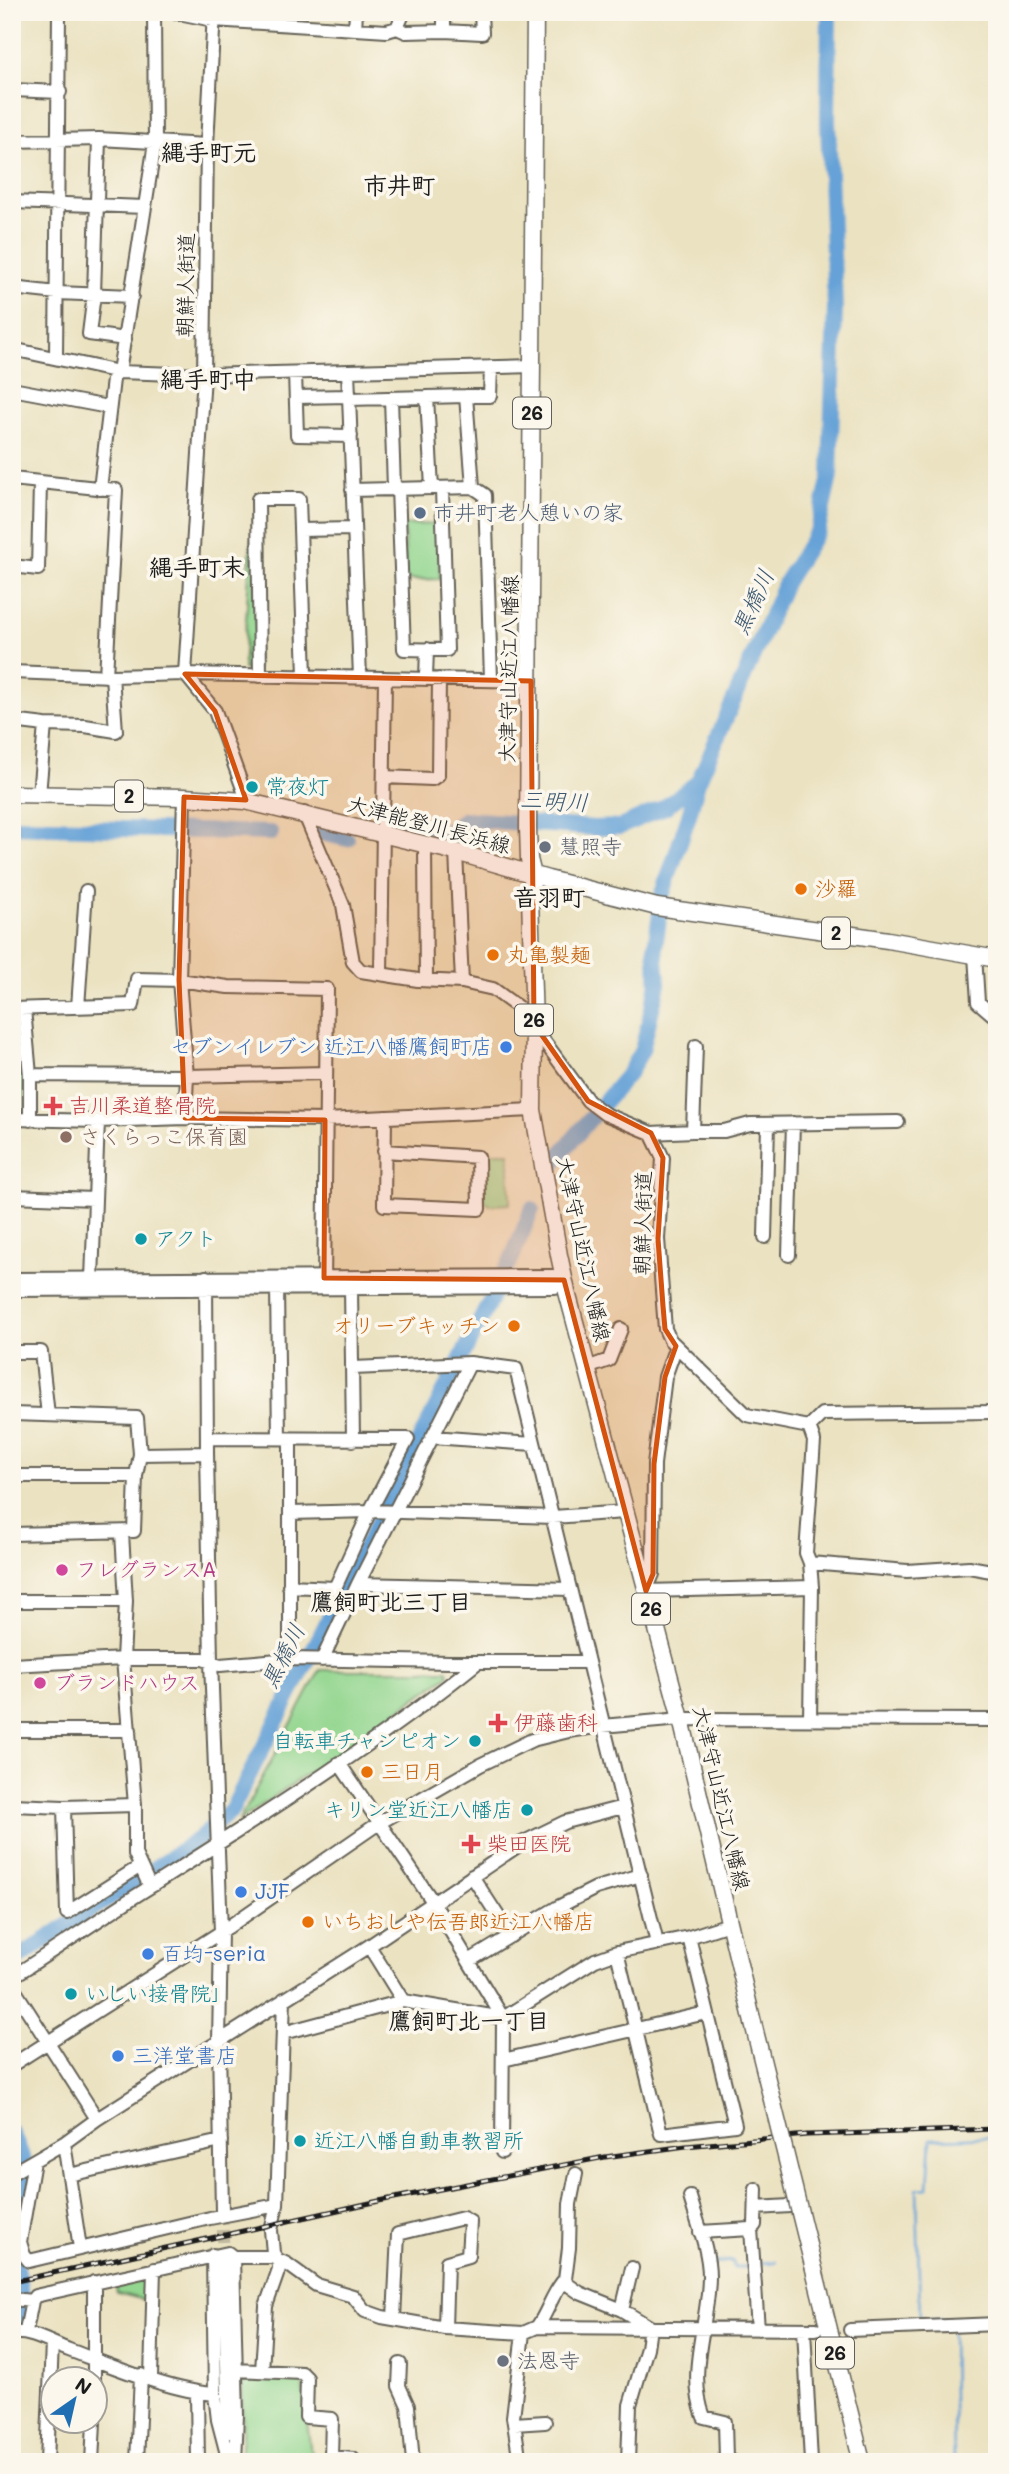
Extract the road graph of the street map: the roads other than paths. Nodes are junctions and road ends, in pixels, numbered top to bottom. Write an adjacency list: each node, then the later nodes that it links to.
1 (59, 12): 14 (street)
2 (154, 12): 18 (street)
3 (174, 12): 9 (street)
4 (356, 12): 11 (street)
5 (404, 12): 10 (street)
6 (443, 12): 12 (street)
7 (481, 12): 12 (street)
8 (535, 12): 31 (main road, 大津守山近江八幡線 / 26)
9 (214, 16): 11 (street); 19 (street, 朝鮮人街道)
10 (397, 28): 11 (street); 12 (street)
11 (355, 29)
12 (444, 31)
13 (12, 90): 14 (street)
14 (60, 92): 16 (street)
15 (99, 139): 16 (street); 18 (street); 22 (street)
16 (60, 140): 17 (street); 21 (street)
17 (12, 141)
18 (155, 143): 19 (street); 23 (street)
19 (207, 145): 36 (street, 朝鮮人街道)
20 (12, 202): 21 (street)
21 (57, 205): 22 (street); 25 (street)
22 (97, 206): 23 (street); 26 (street)
23 (145, 207): 27 (street)
24 (12, 288): 25 (street)
25 (57, 293): 26 (street); 30 (street)
26 (94, 294): 27 (street); 28 (street)
27 (132, 296): 28 (street)
28 (125, 338): 33 (street)
29 (12, 349): 30 (street)
30 (55, 357): 33 (street)
31 (533, 366): 32 (street); 65 (main road, 大津守山近江八幡線 / 26)
32 (491, 367): 34 (street); 38 (street)
33 (117, 371): 36 (street); 43 (street)
34 (348, 371): 35 (street); 41 (street)
35 (295, 373): 36 (street); 39 (street)
36 (204, 375): 57 (street, 朝鮮人街道)
37 (12, 389): 43 (street)
38 (466, 396): 40 (street); 47 (street)
39 (296, 397): 41 (street); 44 (street)
40 (427, 397): 42 (street); 50 (street)
41 (349, 398): 42 (street); 44 (street)
42 (391, 398): 48 (street)
43 (108, 407): 49 (street)
44 (351, 436): 51 (street)
45 (12, 479): 46 (street)
46 (40, 484): 49 (street); 54 (street)
47 (474, 487): 50 (street); 64 (street)
48 (396, 488): 50 (street); 51 (street); 55 (street)
49 (100, 489): 58 (street)
50 (437, 489): 55 (street)
51 (352, 490): 52 (street)
52 (353, 529): 53 (street); 61 (street)
53 (300, 530): 59 (street); 60 (street)
54 (12, 566)
55 (427, 649): 63 (street)
56 (12, 672): 58 (street)
57 (185, 674): 58 (street); 60 (street); 72 (street)
58 (109, 676): 67 (street)
59 (305, 676): 60 (street); 61 (street)
60 (260, 677)
61 (360, 677): 62 (street)
62 (385, 678): 63 (street); 68 (street)
63 (433, 679): 64 (street); 68 (street)
64 (491, 679): 65 (street)
65 (531, 681): 77 (main road, 大津守山近江八幡線 / 26)
66 (12, 721): 67 (street)
67 (45, 725): 70 (street)
68 (384, 777): 74 (street)
69 (12, 794): 70 (main road, 大津能登川長浜線 / 2)
70 (39, 795): 71 (main road, 大津能登川長浜線 / 2)
71 (184, 797): 72 (main road, 大津能登川長浜線 / 2); 82 (street)
72 (245, 801): 73 (main road, 大津能登川長浜線 / 2)
73 (308, 826): 74 (main road, 大津能登川長浜線 / 2); 81 (street)
74 (383, 834): 75 (main road, 大津能登川長浜線 / 2); 81 (street)
75 (425, 845): 76 (main road, 大津能登川長浜線 / 2); 83 (street)
76 (456, 852): 77 (main road, 大津能登川長浜線 / 2); 84 (street)
77 (533, 875): 79 (main road, 大津能登川長浜線 / 2); 88 (main road, 大津守山近江八幡線 / 26)
78 (86, 891): 85 (street)
79 (975, 956): 80 (main road, 大津能登川長浜線 / 2); 87 (street)
80 (997, 958)
81 (381, 974): 83 (street)
82 (180, 980): 85 (street); 90 (street); 92 (street)
83 (426, 980): 84 (street)
84 (462, 982): 88 (street)
85 (79, 1007): 86 (street)
86 (18, 1009): 91 (street)
87 (997, 1014)
88 (534, 1024): 93 (main road, 大津守山近江八幡線 / 26); 104 (street)
89 (696, 1046): 103 (street)
90 (326, 1073): 92 (street); 98 (street)
91 (30, 1075): 92 (street); 97 (street)
92 (187, 1076): 95 (street)
93 (533, 1110): 94 (street); 112 (main road, 大津守山近江八幡線 / 26)
94 (385, 1117): 98 (street); 105 (street)
95 (185, 1118): 98 (street); 99 (street)
96 (12, 1119): 97 (street)
97 (30, 1119): 99 (street)
98 (325, 1120): 115 (street)
99 (98, 1121): 107 (street)
100 (898, 1122): 101 (street)
101 (793, 1123): 102 (street); 109 (street)
102 (768, 1125): 103 (street); 108 (street)
103 (693, 1131): 104 (street)
104 (651, 1133): 120 (street, 朝鮮人街道)
105 (384, 1151): 105 (street)
106 (12, 1196): 107 (street)
107 (94, 1199): 111 (street)
108 (765, 1237)
109 (789, 1255)
110 (12, 1279): 111 (street)
111 (92, 1279): 114 (street)
112 (564, 1280): 113 (street); 124 (main road, 大津守山近江八幡線 / 26)
113 (484, 1282): 115 (street); 116 (street)
114 (206, 1283): 115 (street); 117 (street); 118 (street); 130 (street)
115 (324, 1283): 116 (street); 117 (street)
116 (351, 1288): 123 (street)
117 (277, 1289): 131 (street)
118 (12, 1290)
119 (621, 1329): 124 (street)
120 (676, 1346): 128 (street, 朝鮮人街道); 153 (street)
121 (12, 1352): 127 (street)
122 (470, 1363): 123 (street); 129 (street); 133 (street)
123 (353, 1368): 132 (street)
124 (587, 1368): 139 (main road, 大津守山近江八幡線 / 26)
125 (997, 1412): 128 (street)
126 (12, 1414): 127 (street)
127 (48, 1415): 135 (street)
128 (809, 1427): 147 (street)
129 (432, 1437): 133 (street); 141 (street)
130 (207, 1438): 131 (street); 134 (street)
131 (284, 1438): 132 (street); 140 (street)
132 (353, 1440): 138 (street)
133 (534, 1444): 143 (street)
134 (207, 1453): 135 (street); 159 (street)
135 (140, 1454): 137 (street)
136 (12, 1476): 137 (street)
137 (136, 1476): 144 (street)
138 (370, 1511): 140 (street); 141 (street); 150 (street)
139 (625, 1512): 143 (street); 153 (main road, 大津守山近江八幡線 / 26)
140 (291, 1513): 150 (street)
141 (394, 1513): 143 (street); 149 (street)
142 (997, 1513): 146 (street)
143 (553, 1517): 152 (street)
144 (121, 1533): 145 (street); 155 (street)
145 (12, 1534)
146 (997, 1543)
147 (810, 1563): 148 (street); 151 (street)
148 (997, 1572)
149 (358, 1584): 152 (street); 158 (street)
150 (289, 1586): 157 (street)
151 (812, 1587): 153 (street); 164 (street)
152 (569, 1589): 161 (street)
153 (646, 1591): 163 (main road, 大津守山近江八幡線 / 26)
154 (12, 1601): 155 (street)
155 (126, 1601): 156 (street)
156 (123, 1659): 159 (street); 162 (street); 168 (street)
157 (290, 1659): 158 (street); 159 (street)
158 (320, 1660): 160 (street)
159 (211, 1661): 175 (street)
160 (478, 1662): 161 (street); 169 (street)
161 (587, 1662): 166 (street)
162 (12, 1665)
163 (681, 1719): 164 (street); 166 (street); 181 (main road, 大津守山近江八幡線 / 26)
164 (810, 1719): 165 (street)
165 (997, 1720)
166 (602, 1726): 173 (street); 174 (street)
167 (12, 1730): 168 (street)
168 (130, 1730): 171 (street)
169 (340, 1763): 174 (street); 175 (street)
170 (12, 1805): 172 (street)
171 (135, 1805): 172 (street); 176 (street)
172 (64, 1807): 176 (street)
173 (623, 1807): 177 (street); 178 (street)
174 (379, 1824): 180 (street); 182 (street)
175 (217, 1846): 179 (street); 182 (street)
176 (139, 1867): 179 (street)
177 (640, 1875): 183 (street); 185 (street)
178 (472, 1876): 180 (street); 183 (street)
179 (150, 1887): 189 (street)
180 (433, 1902): 186 (street); 188 (street)
181 (729, 1924): 184 (street); 260 (main road, 大津守山近江八幡線 / 26, bridge)
182 (221, 1931): 197 (street); 198 (street)
183 (511, 1936): 188 (street)
184 (690, 1937): 185 (street); 193 (street)
185 (657, 1943): 187 (street)
186 (369, 1946): 191 (street); 192 (street)
187 (617, 1952): 194 (street); 195 (street)
188 (469, 1961): 194 (street)
189 (12, 1977)
190 (12, 1986): 197 (street)
191 (284, 1999): 196 (street); 198 (street)
192 (403, 2001): 194 (street); 196 (street)
193 (706, 2013): 195 (street); 195 (street)
194 (503, 2018): 199 (street)
195 (635, 2030): 199 (street)
196 (283, 2033): 211 (street)
197 (48, 2042): 200 (street); 201 (street)
198 (219, 2042): 201 (street); 202 (street)
199 (503, 2060): 204 (street)
200 (12, 2065)
201 (97, 2119): 203 (street)
202 (221, 2141): 208 (street); 214 (street)
203 (64, 2143): 205 (street); 208 (street)
204 (502, 2152)
205 (34, 2161): 206 (street); 217 (street)
206 (12, 2173)
207 (576, 2174): 222 (street)
208 (69, 2175): 217 (street)
209 (757, 2189): 213 (street)
210 (690, 2197): 216 (street)
211 (277, 2205): 217 (street); 219 (street)
212 (790, 2206): 213 (street)
213 (756, 2208): 215 (street)
214 (222, 2212)
215 (751, 2228): 216 (street); 233 (street)
216 (700, 2232): 232 (street)
217 (80, 2248)
218 (223, 2256): 219 (street); 221 (street); 241 (street); 245 (street); 254 (street)
219 (279, 2262): 227 (street); 242 (street)
220 (632, 2268): 226 (street)
221 (153, 2269): 223 (street); 243 (street)
222 (565, 2279): 226 (street); 229 (street)
223 (94, 2282): 225 (street); 238 (street)
224 (12, 2299): 225 (street)
225 (32, 2301): 235 (street)
226 (622, 2310): 230 (street)
227 (394, 2319): 231 (street); 231 (street)
228 (997, 2325): 234 (street)
229 (537, 2327): 230 (street); 236 (street)
230 (650, 2327): 232 (street); 257 (street)
231 (445, 2328): 236 (street)
232 (703, 2328): 233 (street); 258 (street)
233 (758, 2329): 259 (street)
234 (850, 2330)
235 (19, 2332): 237 (street)
236 (523, 2333): 247 (street)
237 (52, 2343): 238 (street); 250 (street)
238 (94, 2359): 240 (street); 243 (street)
239 (400, 2364): 255 (street)
240 (94, 2366)
241 (235, 2370): 242 (street); 254 (street)
242 (262, 2371): 249 (street)
243 (146, 2377): 244 (street); 252 (street)
244 (197, 2393): 245 (street); 253 (street)
245 (215, 2394): 254 (street)
246 (545, 2422): 247 (street)
247 (514, 2424): 256 (street)
248 (93, 2436): 251 (street)
249 (353, 2459)
250 (47, 2462)
251 (92, 2462)
252 (137, 2462)
253 (198, 2462)
254 (231, 2462)
255 (413, 2462)
256 (520, 2462)
257 (628, 2462)
258 (733, 2462)
259 (811, 2462)
260 (862, 2462)

